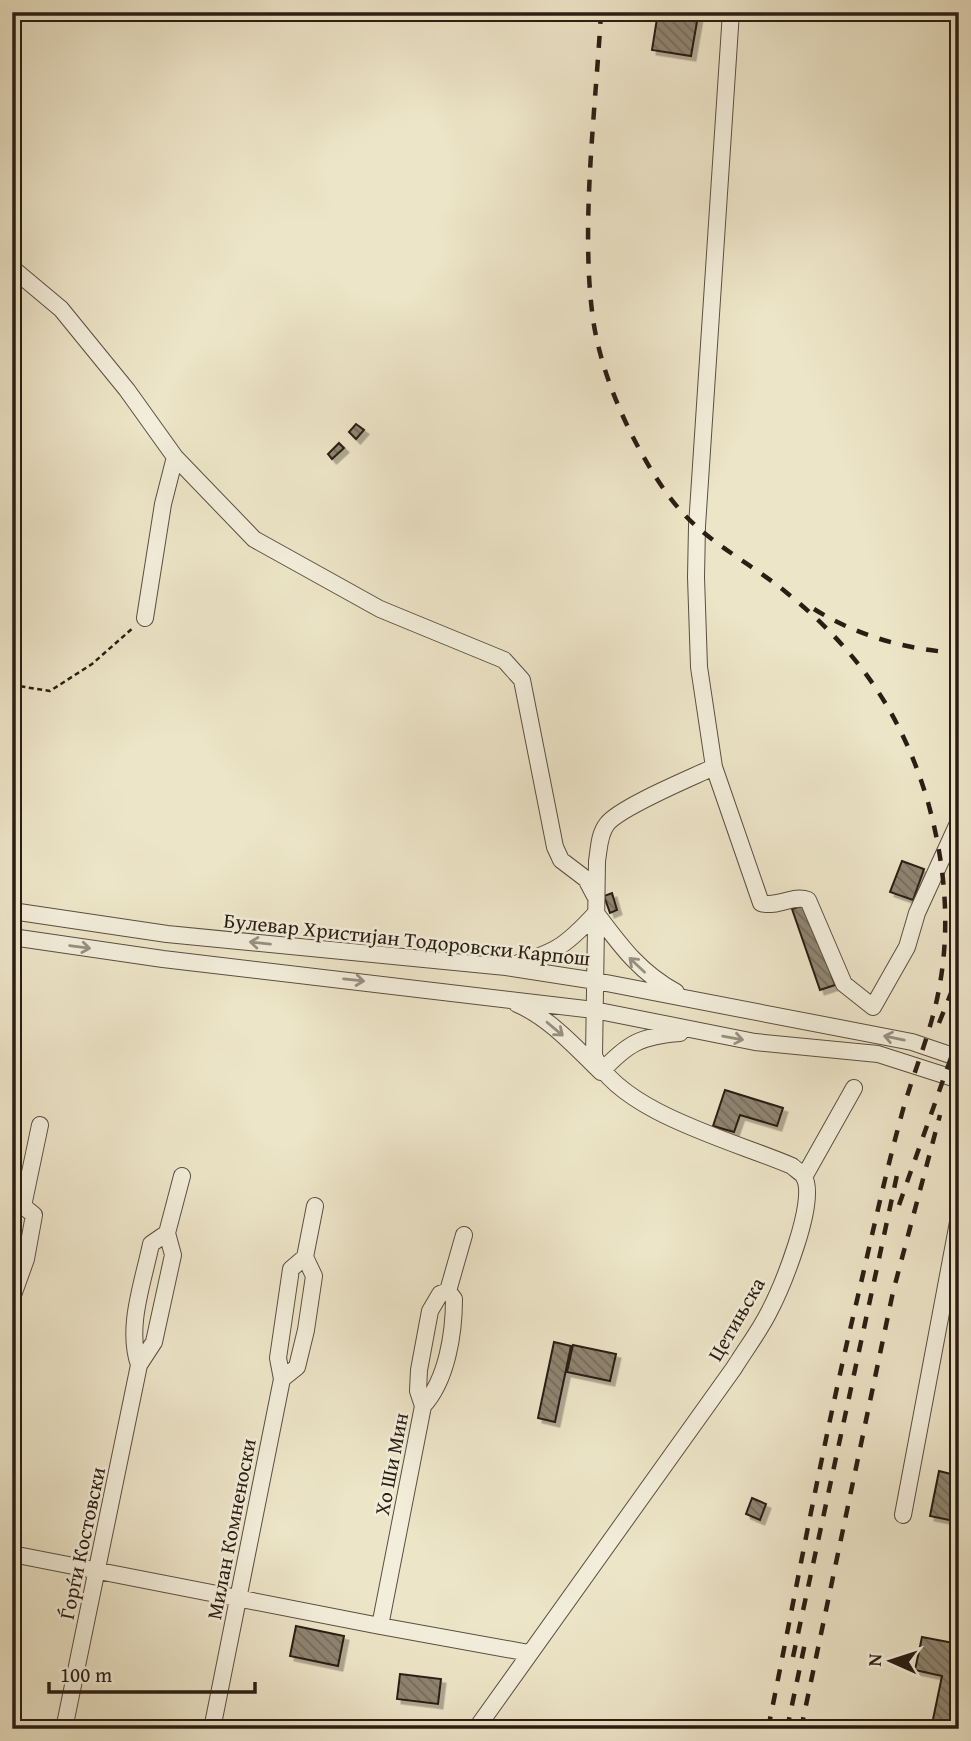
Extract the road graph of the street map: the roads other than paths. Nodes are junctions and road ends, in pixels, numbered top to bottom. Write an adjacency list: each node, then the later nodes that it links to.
1 (731, 12): 5 (street)
2 (12, 268): 3 (street)
3 (175, 457): 4 (street); 7 (street)
4 (145, 618)
5 (713, 767): 6 (street); 7 (street)
6 (959, 821)
7 (596, 905): 10 (street); 11 (street); 13 (street, one-way to 7)
8 (12, 911): 10 (street, Булевар Христијан Тодоровски Карпош, one-way to 8)
9 (12, 937): 12 (street, one-way to 12)
10 (506, 967): 11 (street, Булевар Христијан Тодоровски Карпош)
11 (596, 981): 13 (street, Булевар Христијан Тодоровски Карпош); 14 (street)
12 (500, 997): 14 (street); 17 (street, one-way to 17)
13 (693, 1002): 16 (street, Булевар Христијан Тодоровски Карпош, one-way to 13)
14 (594, 1010): 15 (street); 17 (street)
15 (693, 1031): 17 (street); 18 (street, one-way to 18)
16 (959, 1058)
17 (601, 1072): 22 (street)
18 (959, 1080)
19 (854, 1088): 22 (street)
20 (40, 1125): 24 (street)
21 (183, 1176): 26 (street, Ѓoрѓи Костовски)
22 (804, 1177): 39 (street, Цетињска)
23 (315, 1206): 28 (street, Милан Комненоски)
24 (18, 1207): 30 (street)
25 (959, 1217): 34 (street)
26 (167, 1233): 31 (street, Ѓoрѓи Костовски); 31 (street, Ѓoрѓи Костовски)
27 (464, 1235): 29 (street, Хо Ши Мин)
28 (305, 1257): 32 (street, Милан Комненоски); 32 (street, Милан Комненоски)
29 (448, 1291): 33 (street, Хо Ши Мин); 33 (street)
30 (12, 1298)
31 (139, 1365): 36 (street, Ѓoрѓи Костовски)
32 (282, 1379): 37 (street, Милан Комненоски)
33 (423, 1406): 38 (street, Хо Ши Мин)
34 (903, 1515)
35 (12, 1554): 36 (street)
36 (99, 1572): 37 (street); 40 (street, Ѓoрѓи Костовски)
37 (240, 1597): 38 (street); 41 (street, Милан Комненоски)
38 (380, 1626): 39 (street)
39 (528, 1653): 42 (street, Цетињска)
40 (64, 1729)
41 (212, 1729)
42 (476, 1729)

